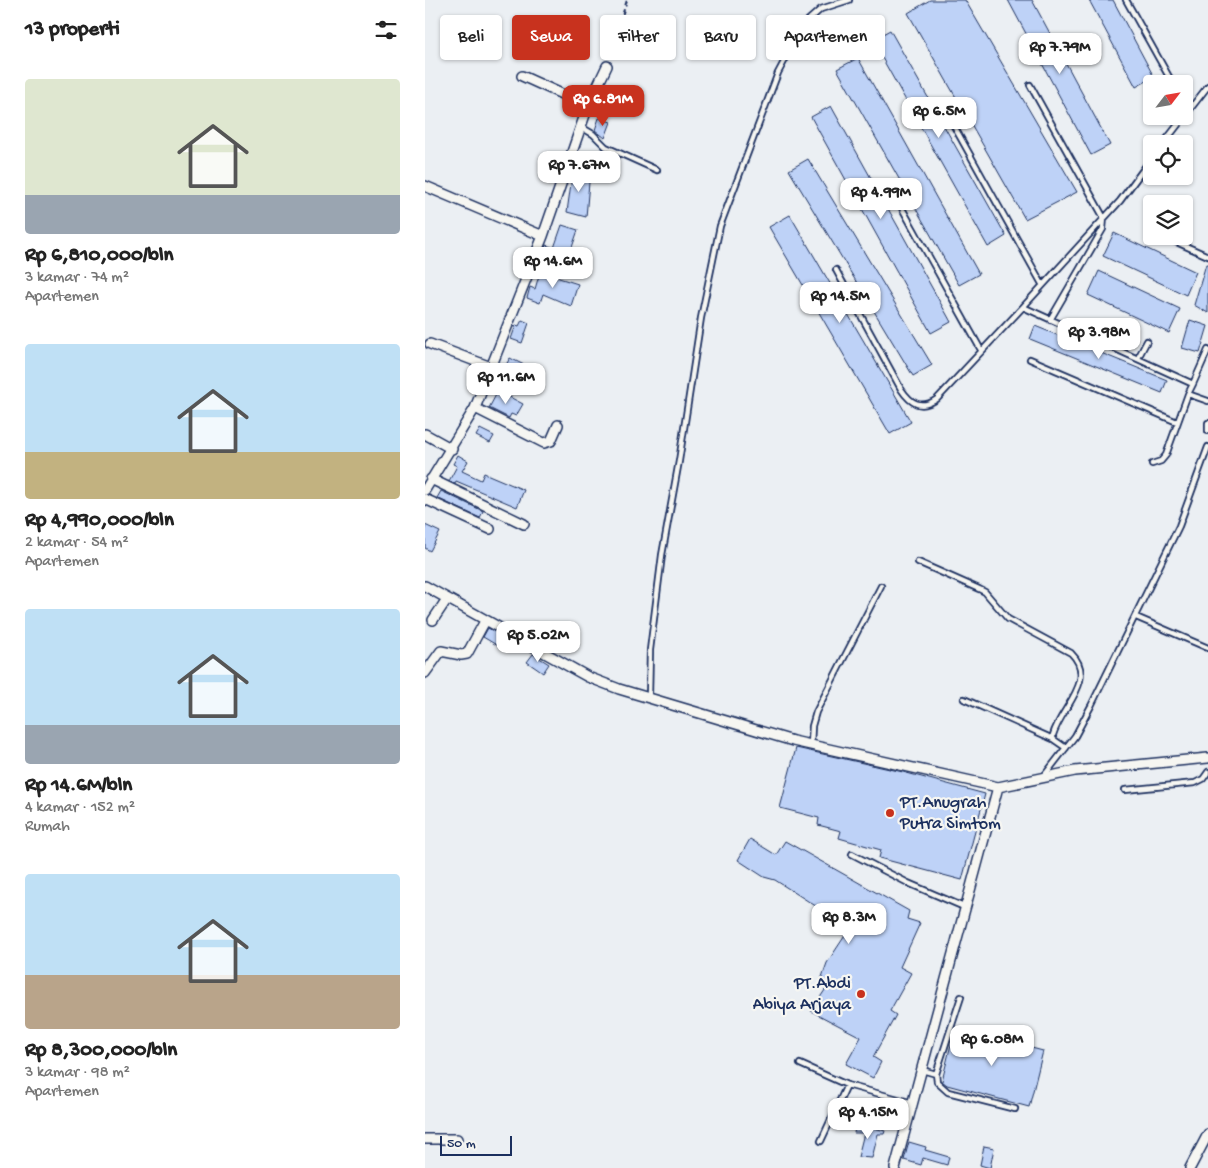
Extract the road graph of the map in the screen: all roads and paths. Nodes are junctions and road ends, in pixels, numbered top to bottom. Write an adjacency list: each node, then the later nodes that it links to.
1 (627, 0): 4 (path)
2 (849, 0): 58 (lane)
3 (1126, 0): 5 (lane)
4 (607, 66): 10 (street)
5 (1168, 75)
6 (522, 76): 10 (street)
7 (1029, 85): 17 (lane)
8 (1208, 86): 9 (lane)
9 (1193, 104)
10 (588, 106): 12 (street)
11 (945, 110): 22 (lane)
12 (581, 127): 13 (lane); 18 (street)
13 (657, 170)
14 (1143, 170): 17 (lane)
15 (425, 186): 18 (street)
16 (893, 192): 27 (lane)
17 (1104, 218): 22 (lane); 24 (lane)
18 (543, 236): 31 (street)
19 (1183, 245): 20 (lane)
20 (1208, 256)
21 (836, 270): 27 (lane)
22 (1042, 284): 23 (lane)
23 (1023, 307): 24 (lane); 27 (lane)
24 (1050, 320): 29 (lane)
25 (1147, 341): 29 (lane)
26 (430, 344): 31 (street)
27 (981, 350)
28 (1208, 350): 32 (lane)
29 (1138, 358): 32 (lane)
30 (1030, 359): 36 (lane)
31 (491, 366): 35 (street)
32 (1193, 384): 33 (lane)
33 (1188, 394): 34 (lane); 36 (lane)
34 (1208, 402)
35 (475, 408): 38 (street); 41 (street)
36 (1177, 422): 43 (lane)
37 (1208, 424): 39 (lane)
38 (558, 425)
39 (1208, 431)
40 (425, 434): 41 (street)
41 (451, 449): 44 (street)
42 (1207, 450): 53 (lane)
43 (1152, 464)
44 (431, 480): 45 (street); 47 (street)
45 (425, 490)
46 (425, 498): 48 (street)
47 (524, 524)
48 (490, 529)
49 (919, 562): 60 (lane)
50 (425, 586): 52 (street)
51 (881, 586): 61 (lane)
52 (447, 599): 54 (street); 55 (street)
53 (1136, 617): 56 (lane); 62 (lane)
54 (433, 620)
55 (485, 621): 57 (street); 58 (street)
56 (1208, 648)
57 (425, 673)
58 (649, 698): 61 (street)
59 (964, 699): 60 (lane)
60 (1053, 739): 62 (lane)
61 (811, 745): 66 (street)
62 (1066, 748): 65 (lane)
63 (1208, 758): 65 (street)
64 (1208, 772): 67 (lane)
65 (1044, 776): 66 (street)
66 (998, 787): 69 (street)
67 (1125, 790)
68 (852, 854): 69 (lane)
69 (964, 907): 72 (street)
70 (961, 997): 73 (lane)
71 (800, 1064): 74 (lane)
72 (922, 1070): 73 (lane); 75 (street)
73 (936, 1074): 76 (lane)
74 (847, 1085): 75 (lane); 80 (lane)
75 (913, 1103): 81 (street)
76 (1015, 1109)
77 (1208, 1134): 82 (street)
78 (457, 1139): 79 (street)
79 (425, 1140)
80 (821, 1141)
81 (895, 1168)
82 (1190, 1168)

